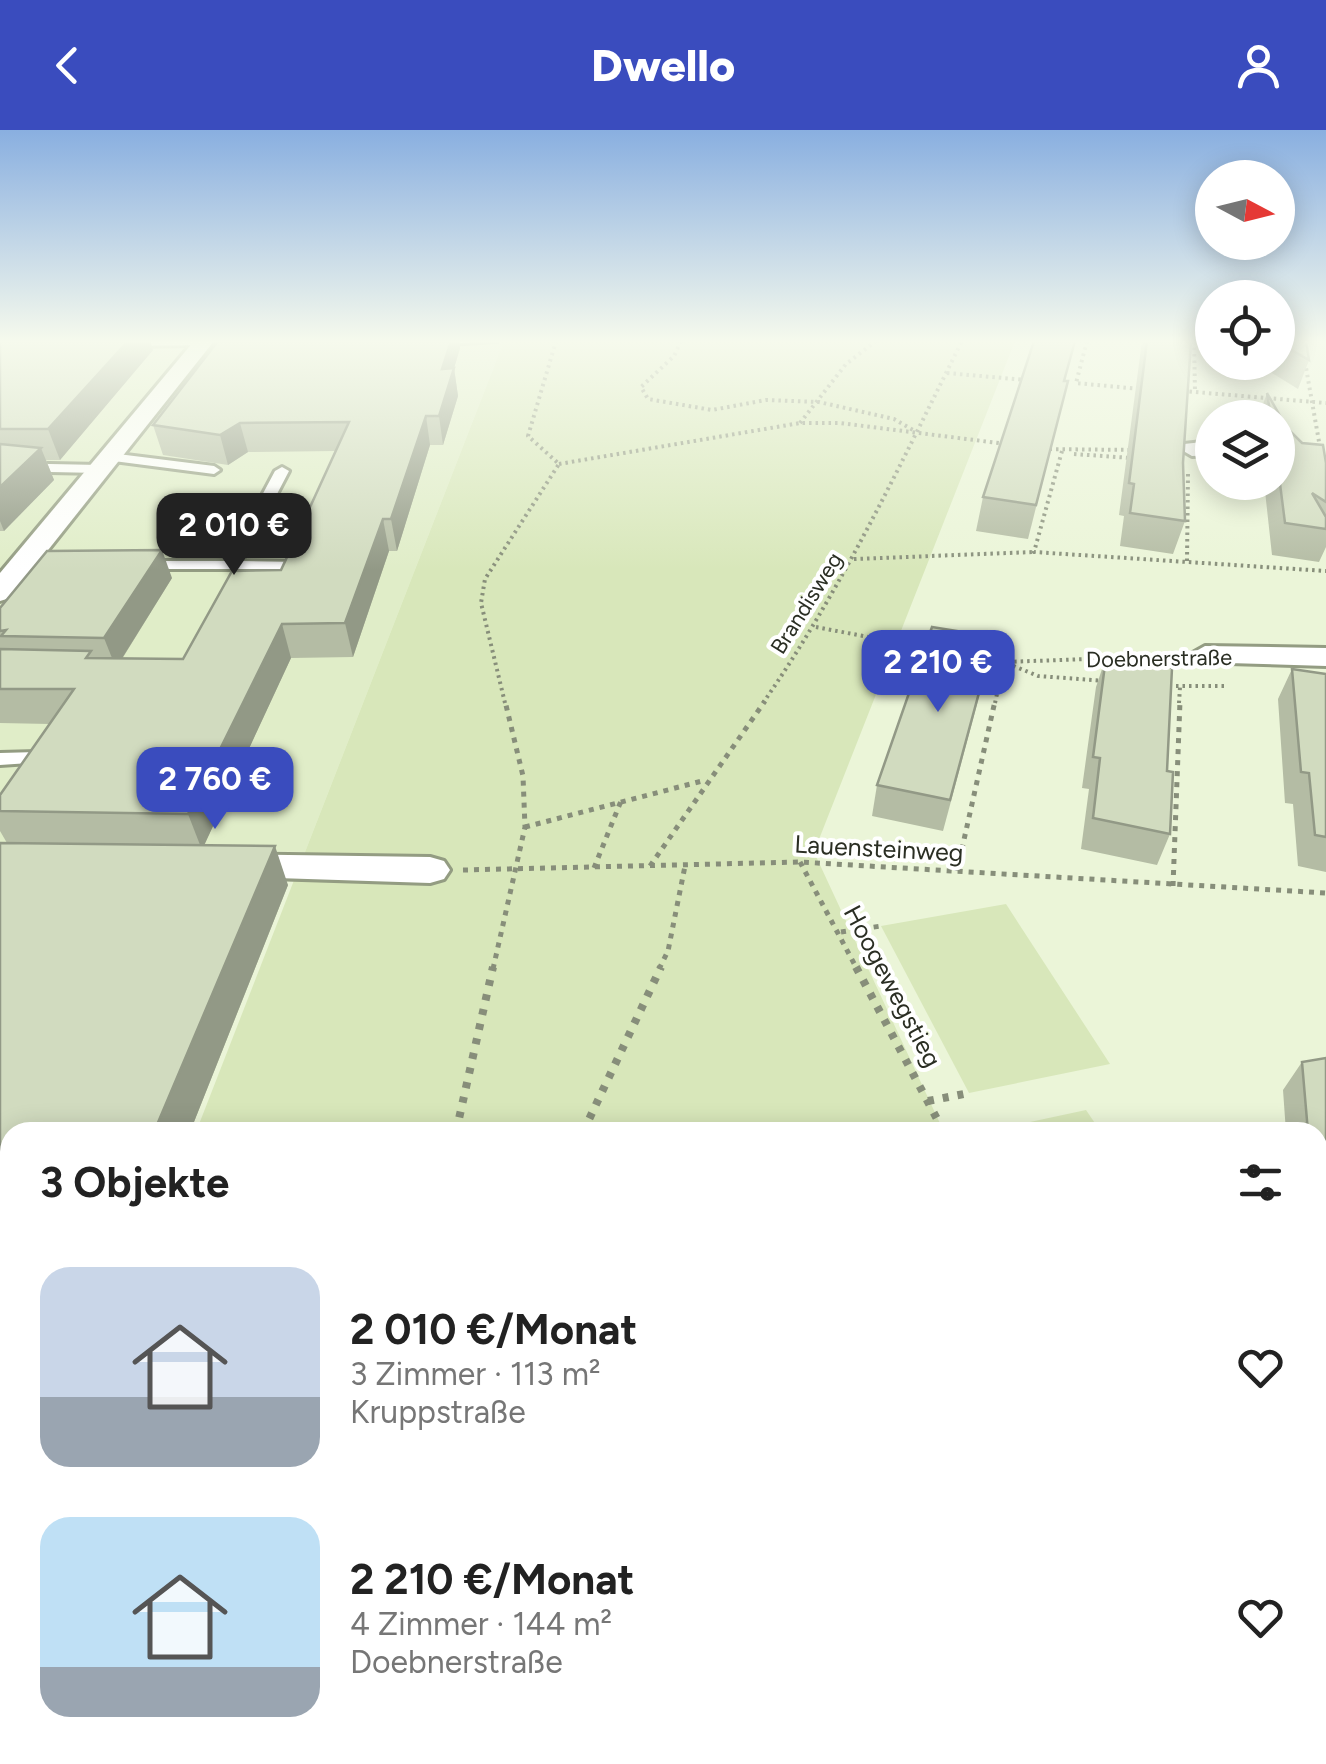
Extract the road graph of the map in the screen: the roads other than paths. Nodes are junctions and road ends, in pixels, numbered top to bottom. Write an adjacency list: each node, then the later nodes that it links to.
1 (144, 417): 2 (street)
2 (105, 463): 3 (lane); 4 (lane); 9 (street)
3 (0, 467)
4 (214, 470)
5 (282, 471): 7 (lane)
6 (118, 565): 7 (lane)
7 (232, 566): 8 (lane)
8 (302, 566)
9 (0, 592)
10 (1206, 655): 11 (street, Doebnerstraße)
11 (1326, 657)
12 (37, 758): 13 (lane)
13 (0, 760)
14 (196, 867): 15 (street)
15 (430, 870)

